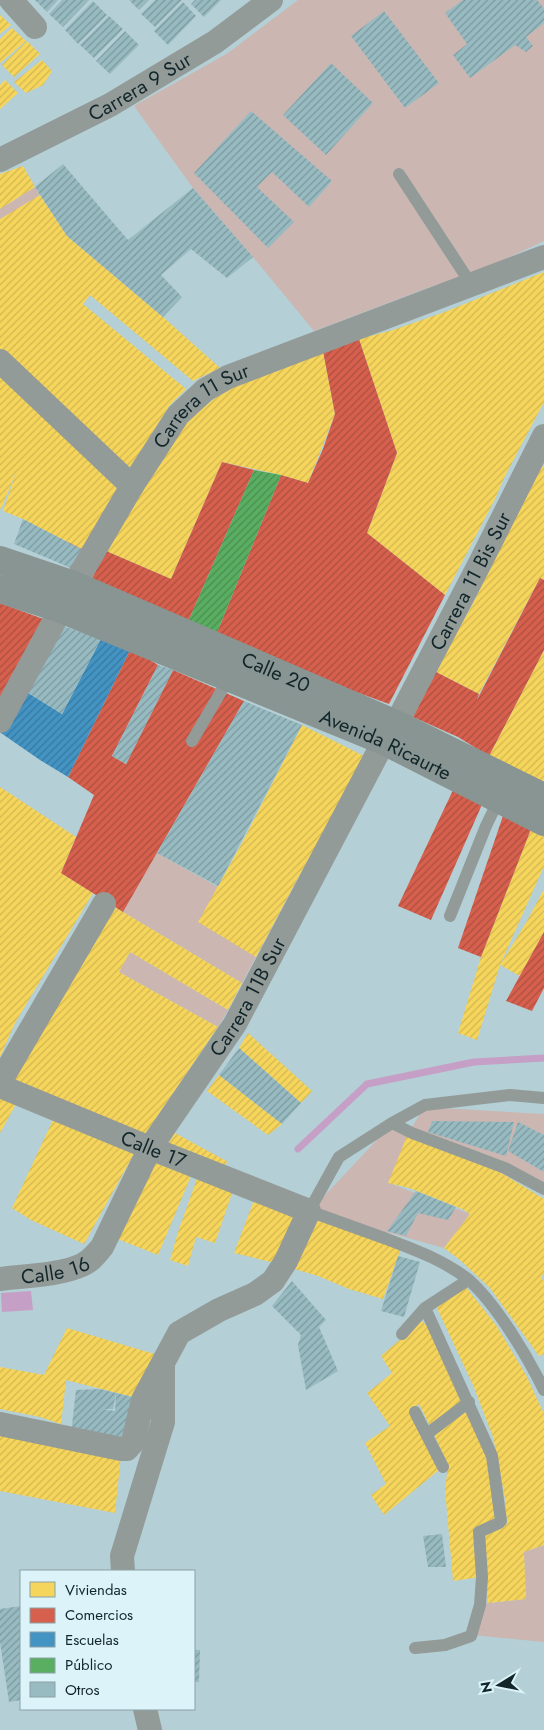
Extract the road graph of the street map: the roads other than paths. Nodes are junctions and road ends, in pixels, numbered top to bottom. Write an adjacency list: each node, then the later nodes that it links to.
1 (11, 0): 3 (street)
2 (271, 0): 4 (street, Carrera 9 Sur)
3 (36, 27)
4 (0, 160)
5 (399, 174): 7 (lane)
6 (544, 256): 7 (street, Carrera 11 Sur)
7 (471, 284): 10 (street, Carrera 11 Sur)
8 (0, 362): 10 (street)
9 (541, 448): 17 (street, Carrera 11 Bis Sur)
10 (132, 486): 12 (street, Carrera 11 Sur)
11 (0, 560): 12 (main road, Calle 20)
12 (74, 585): 14 (street, Carrera 11 Sur); 17 (main road, Calle 20)
13 (0, 589): 14 (main road, Avenida Ricaurte)
14 (61, 608): 15 (main road, Avenida Ricaurte); 16 (street, Carrera 11 Sur)
15 (229, 678): 17 (main road, Avenida Ricaurte); 18 (lane)
16 (0, 721)
17 (390, 732): 19 (main road, Calle 20); 20 (main road, Avenida Ricaurte); 27 (street, Carrera 11B Sur)
18 (192, 741)
19 (544, 797)
20 (499, 799): 21 (main road, Avenida Ricaurte); 23 (lane)
21 (544, 822)
22 (104, 904): 24 (street)
23 (450, 916)
24 (0, 1084): 27 (street, Calle 17)
25 (544, 1098): 26 (lane)
26 (392, 1123): 28 (lane); 29 (lane)
27 (150, 1148): 29 (street, Calle 17); 30 (street, Carrera 11B Sur)
28 (544, 1189)
29 (309, 1211): 32 (lane); 35 (street)
30 (102, 1247): 31 (street, Calle 16)
31 (0, 1279)
32 (468, 1280): 33 (lane); 36 (lane)
33 (425, 1308): 34 (lane); 37 (lane)
34 (402, 1334)
35 (163, 1363): 39 (street); 42 (street)
36 (544, 1390)
37 (469, 1402): 40 (lane); 43 (lane)
38 (415, 1412): 40 (lane)
39 (0, 1424)
40 (427, 1434): 41 (lane)
41 (444, 1467)
42 (123, 1570)
43 (415, 1648)
44 (145, 1710): 45 (street)
45 (150, 1730)

